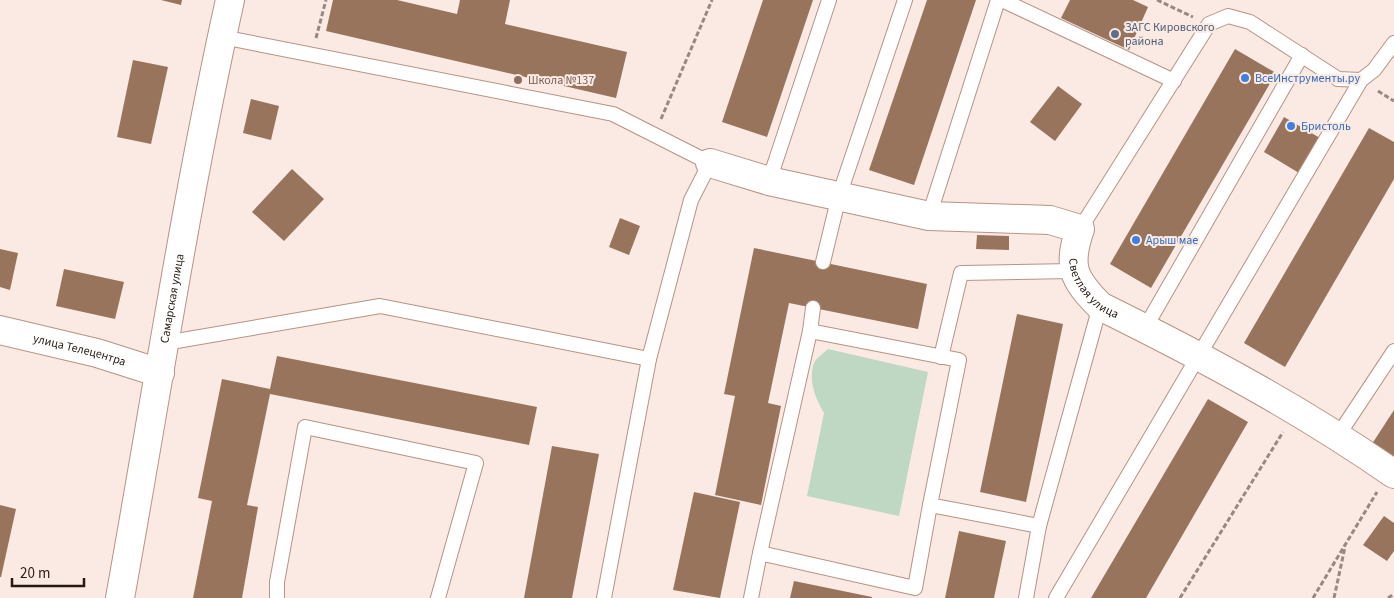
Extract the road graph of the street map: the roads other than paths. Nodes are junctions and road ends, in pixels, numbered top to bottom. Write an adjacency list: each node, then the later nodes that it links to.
1 (230, 0): 6 (street, Самарская улица)
2 (829, 0): 12 (lane)
3 (905, 0): 13 (lane)
4 (998, 0): 14 (lane)
5 (1002, 0): 10 (lane)
6 (222, 37): 11 (lane); 23 (street, Самарская улица)
7 (1394, 44): 9 (lane)
8 (1302, 55): 9 (lane); 10 (lane); 20 (lane)
9 (1361, 80): 25 (lane)
10 (1174, 81): 15 (lane)
11 (710, 163): 12 (street); 27 (lane)
12 (769, 181): 13 (street)
13 (839, 196): 14 (street); 16 (lane)
14 (929, 216): 15 (street)
15 (1080, 229): 17 (street, Светлая улица)
16 (823, 262)
17 (1073, 271): 18 (street, Светлая улица); 26 (lane)
18 (1100, 306): 20 (street, Светлая улица); 32 (lane)
19 (813, 308): 22 (lane)
20 (1145, 328): 25 (street, Светлая улица)
21 (0, 330): 28 (street, улица Телецентра)
22 (810, 331): 26 (lane); 33 (lane)
23 (165, 343): 27 (lane); 28 (street, Самарская улица)
24 (1394, 350): 29 (lane)
25 (1198, 354): 29 (street, Светлая улица); 40 (lane)
26 (941, 357): 31 (lane)
27 (649, 359): 37 (lane)
28 (160, 373): 34 (street, Самарская улица)
29 (1338, 437): 30 (street, Светлая улица)
30 (1392, 473)
31 (930, 505): 32 (lane); 33 (lane)
32 (1040, 526): 39 (lane)
33 (760, 553): 38 (lane)
34 (120, 598)
35 (277, 598): 36 (lane)
36 (438, 598)
37 (604, 598)
38 (751, 598)
39 (1026, 598)
40 (1056, 598)

